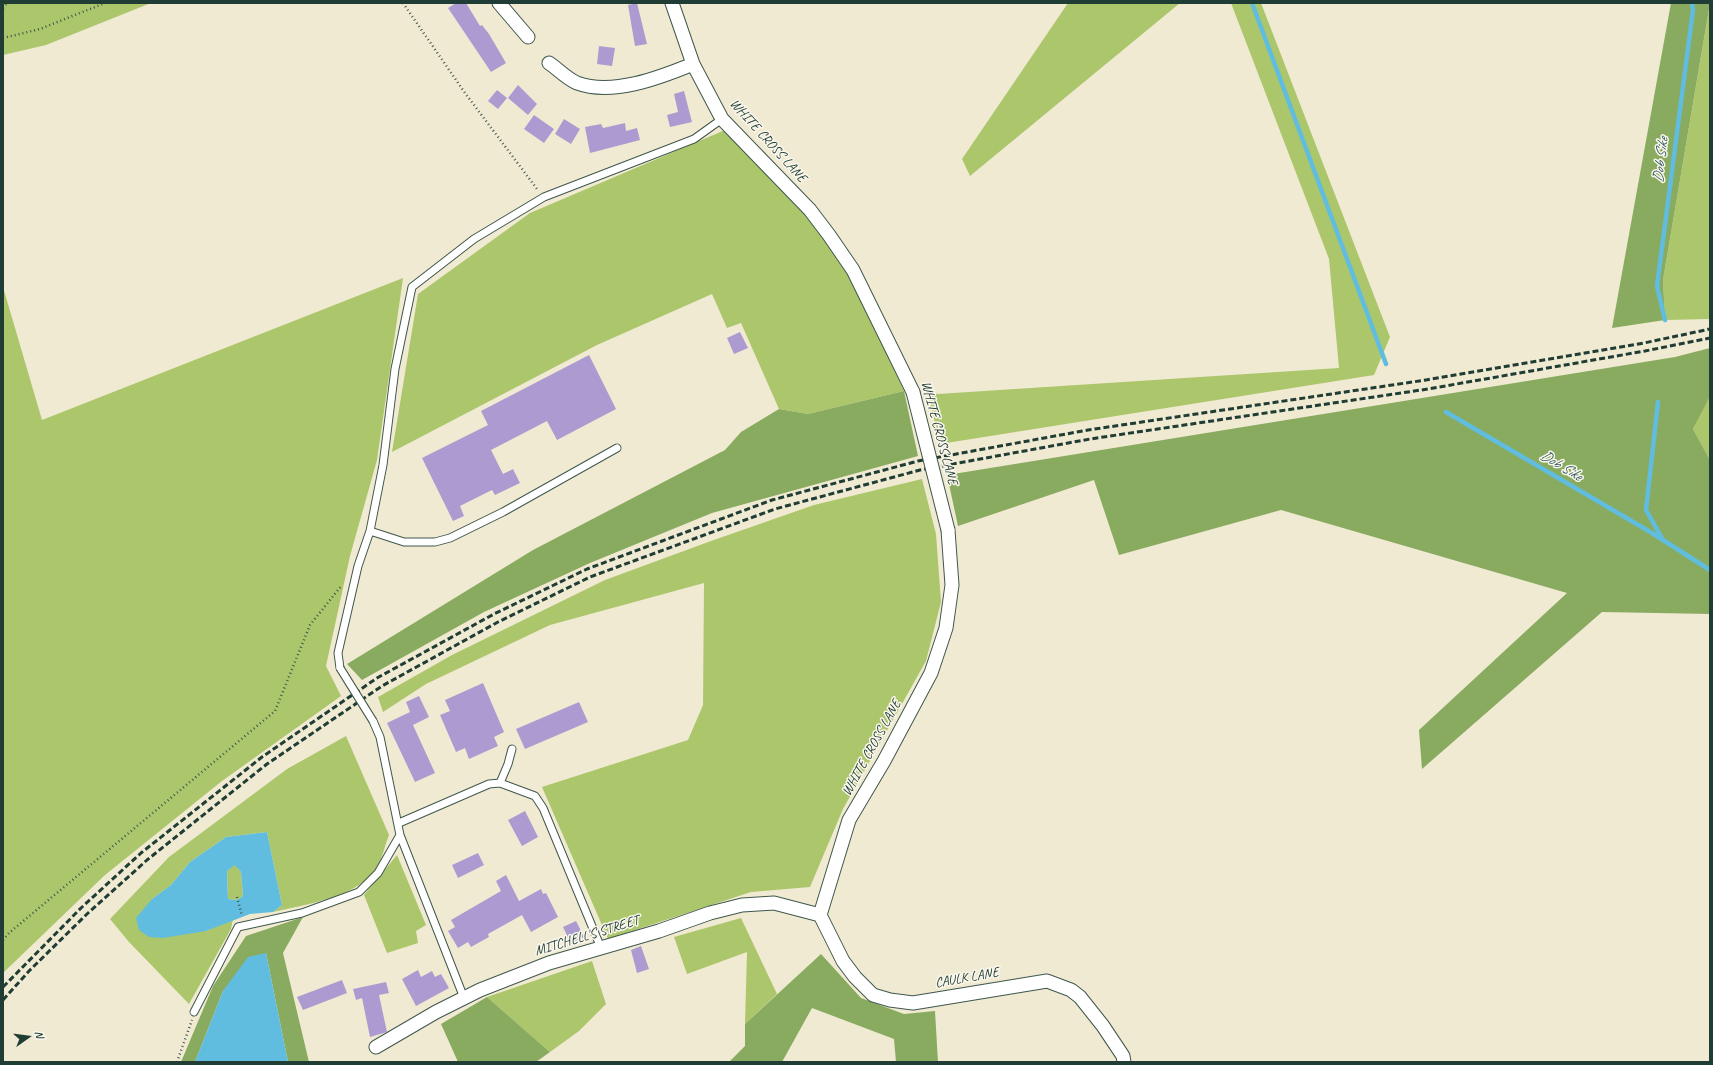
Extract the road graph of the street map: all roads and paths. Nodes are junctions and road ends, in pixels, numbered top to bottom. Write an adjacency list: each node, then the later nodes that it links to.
1 (8, 3): 6 (path)
2 (105, 3): 8 (path)
3 (403, 3): 12 (path)
4 (499, 3): 7 (street)
5 (672, 3): 10 (street, WHITE CROSS LANE)
6 (3, 8)
7 (528, 37)
8 (3, 38)
9 (549, 63): 10 (street)
10 (693, 64): 11 (street, WHITE CROSS LANE)
11 (722, 119): 12 (lane); 21 (street, WHITE CROSS LANE, bridge)
12 (544, 197): 14 (lane)
13 (617, 448): 14 (lane)
14 (370, 531): 18 (lane, bridge)
15 (343, 584): 23 (path)
16 (512, 749): 17 (lane)
17 (500, 783): 18 (lane); 24 (lane)
18 (399, 823): 19 (lane)
19 (400, 835): 25 (lane); 26 (lane)
20 (237, 897): 22 (path)
21 (820, 915): 24 (street, MITCHELL'S STREET); 29 (street, CAULK LANE)
22 (243, 917)
23 (3, 940)
24 (600, 948): 25 (street, MITCHELL'S STREET)
25 (464, 998): 27 (street, MITCHELL'S STREET)
26 (194, 1012): 28 (path)
27 (376, 1047)
28 (177, 1062)
29 (1124, 1062)

